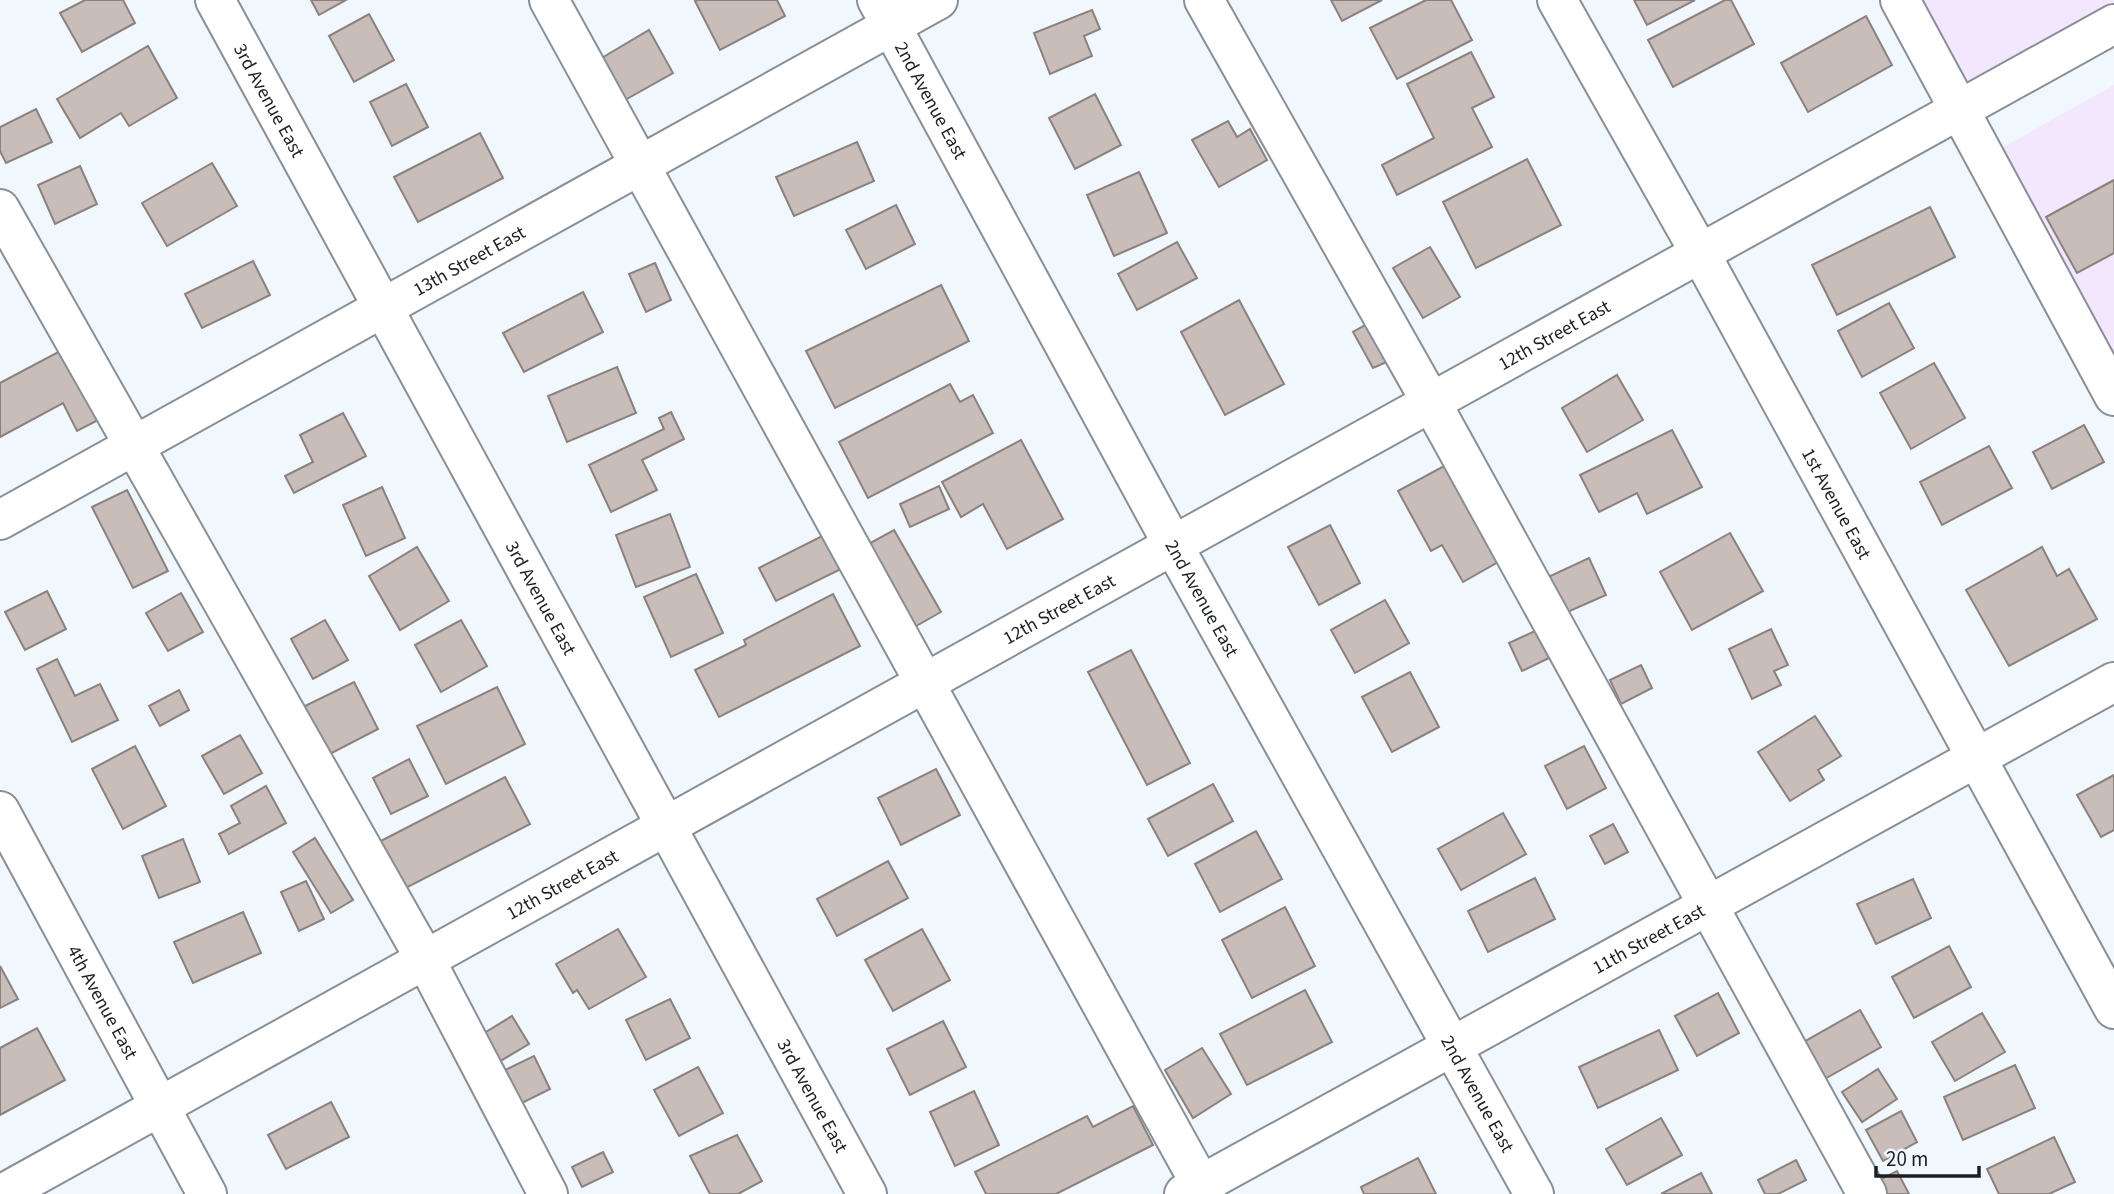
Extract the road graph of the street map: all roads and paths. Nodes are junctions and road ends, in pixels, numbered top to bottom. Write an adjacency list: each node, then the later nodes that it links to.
1 (215, 0): 13 (street, 3rd Avenue East)
2 (549, 0): 10 (street)
3 (938, 0): 7 (street, 13th Street East)
4 (1205, 0): 15 (street)
5 (1557, 0): 12 (street, 1st Avenue East)
6 (1900, 0): 9 (street)
7 (884, 13): 10 (street, 13th Street East); 18 (street, 2nd Avenue East)
8 (2114, 24): 9 (street, 12th Street East)
9 (1957, 111): 12 (street, 12th Street East); 14 (street)
10 (640, 165): 13 (street, 13th Street East); 19 (street)
11 (0, 209): 16 (street)
12 (1700, 253): 15 (street, 12th Street East); 21 (street, 1st Avenue East)
13 (383, 308): 16 (street, 13th Street East); 23 (street, 3rd Avenue East)
14 (2114, 396)
15 (1431, 402): 18 (street, 12th Street East); 24 (street)
16 (132, 447): 17 (street, 13th Street East); 25 (street)
17 (0, 520)
18 (1173, 545): 19 (street, 12th Street East); 27 (street, 2nd Avenue East)
19 (927, 682): 23 (street, 12th Street East); 29 (street)
20 (2114, 682): 21 (street, 11th Street East)
21 (1974, 757): 24 (street, 11th Street East); 26 (street, 1st Avenue East)
22 (0, 811): 28 (street, 4th Avenue East)
23 (668, 825): 25 (street, 12th Street East); 33 (street, 3rd Avenue East)
24 (1706, 905): 27 (street, 11th Street East); 35 (street)
25 (425, 959): 28 (street, 12th Street East); 32 (street)
26 (2114, 1009)
27 (1452, 1045): 29 (street, 11th Street East); 34 (street, 2nd Avenue East)
28 (158, 1107): 30 (street, 12th Street East); 31 (street, 4th Avenue East)
29 (1197, 1191)
30 (2, 1194)
31 (208, 1194)
32 (548, 1194)
33 (867, 1194)
34 (1534, 1194)
35 (1867, 1194)

